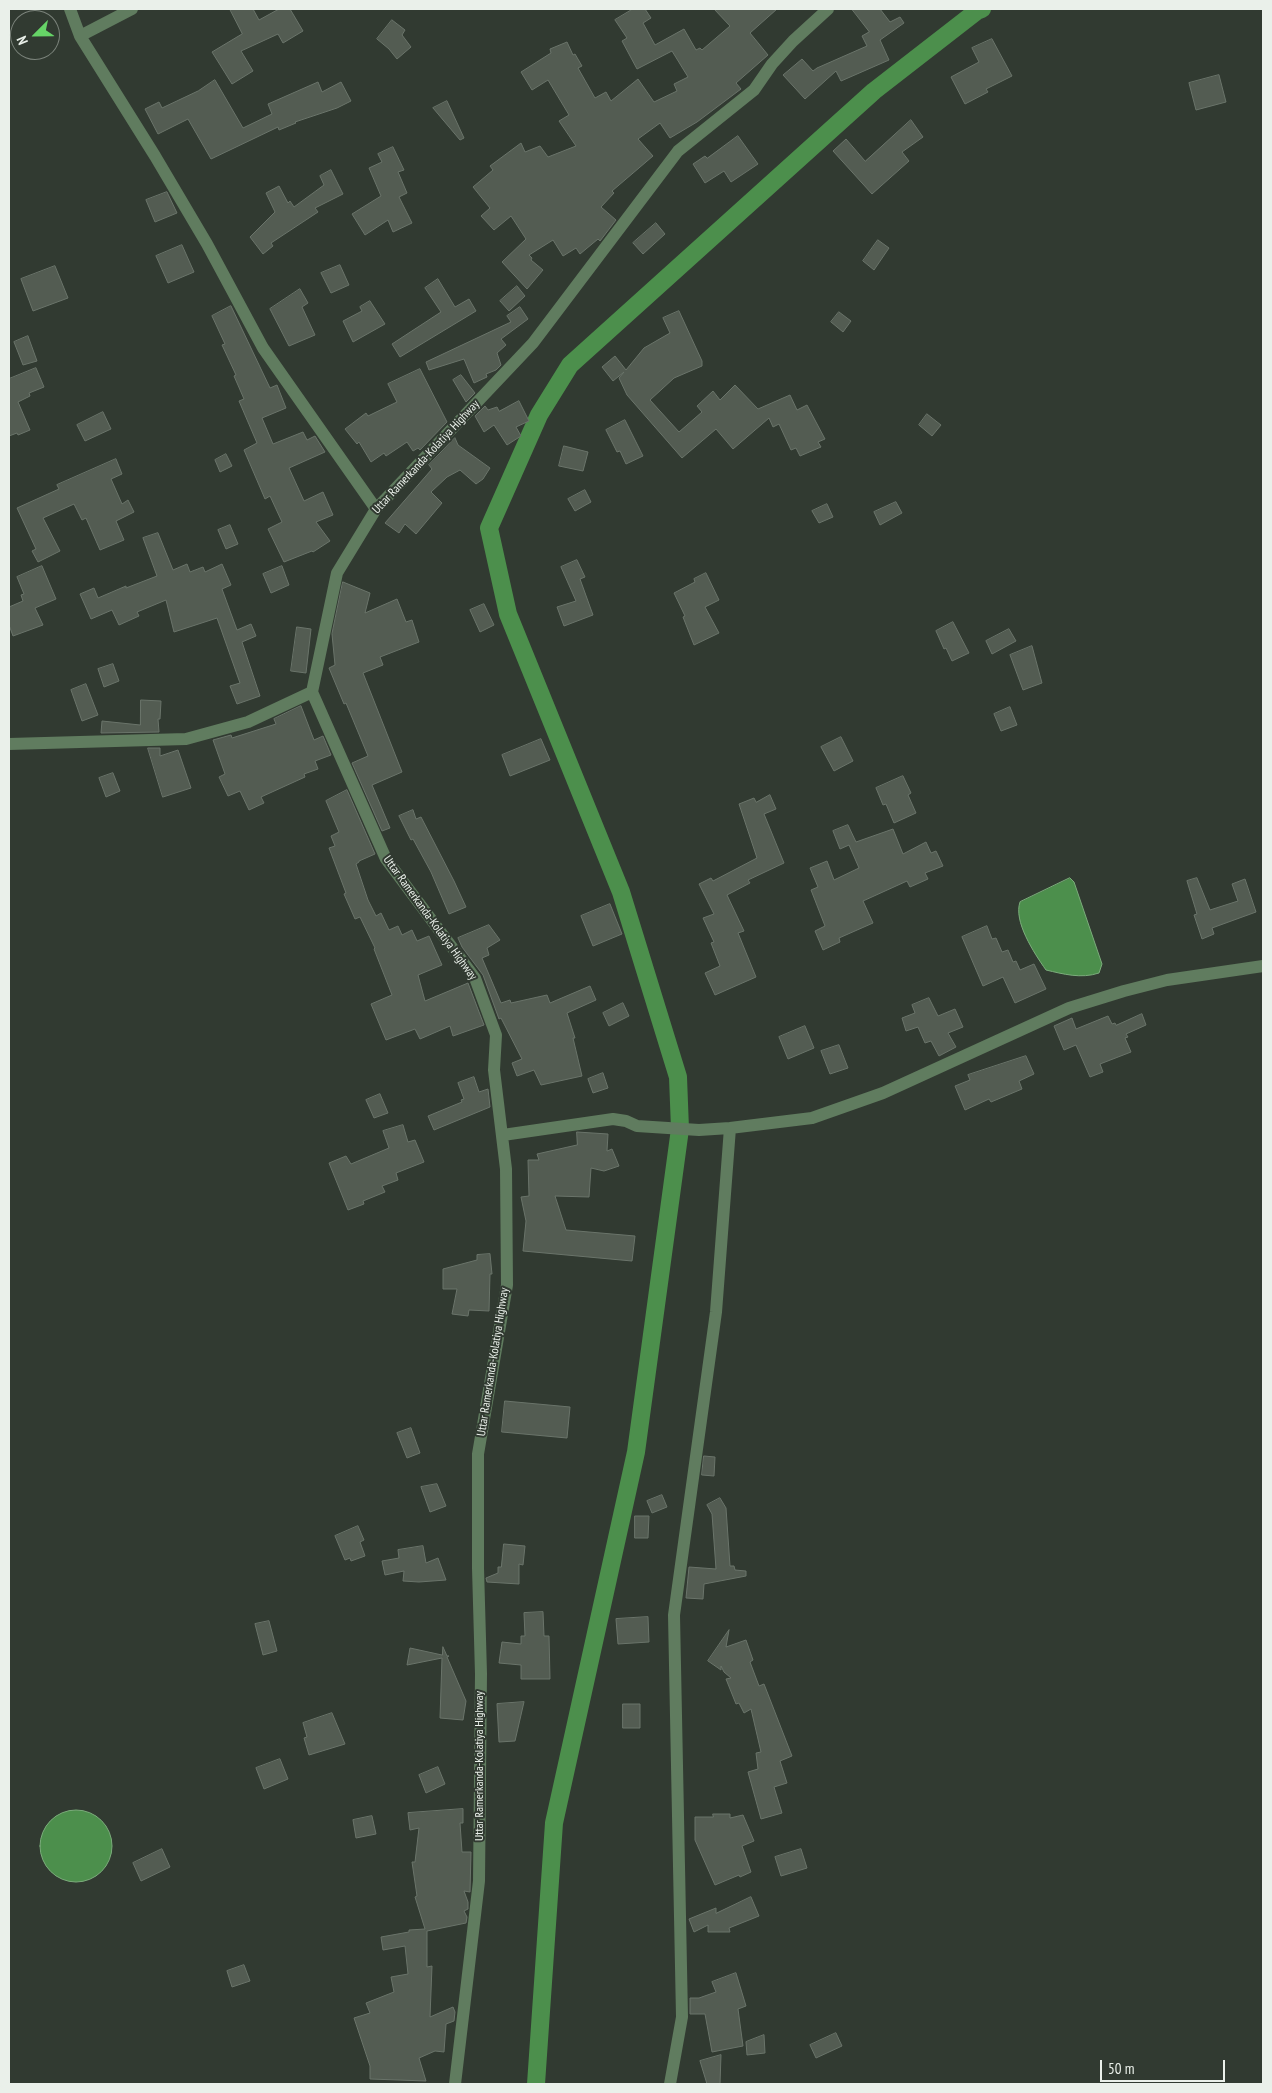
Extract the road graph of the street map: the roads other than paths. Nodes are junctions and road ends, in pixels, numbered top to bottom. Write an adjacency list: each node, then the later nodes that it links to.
1 (70, 9): 4 (street)
2 (132, 9): 4 (street)
3 (828, 9): 5 (street, Uttar Ramerkanda-Kolatiya Highway)
4 (80, 36): 5 (street)
5 (376, 509): 6 (street, Uttar Ramerkanda-Kolatiya Highway)
6 (312, 692): 7 (street); 10 (street, Uttar Ramerkanda-Kolatiya Highway)
7 (9, 744)
8 (1263, 966): 9 (street)
9 (730, 1128): 10 (street); 12 (street)
10 (503, 1135): 11 (street, Uttar Ramerkanda-Kolatiya Highway)
11 (455, 2084)
12 (670, 2084)

